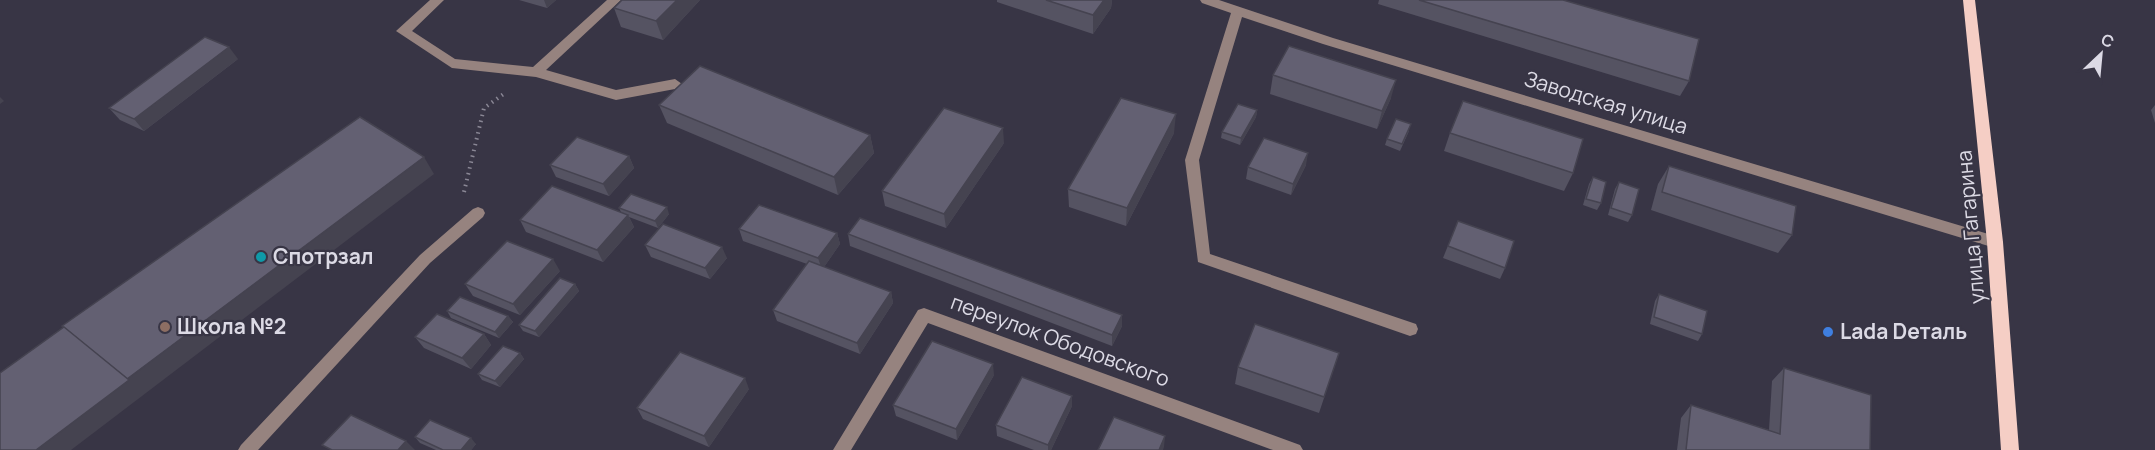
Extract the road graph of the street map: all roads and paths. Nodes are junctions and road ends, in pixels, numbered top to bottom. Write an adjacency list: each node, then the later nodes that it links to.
1 (438, 0): 6 (street)
2 (615, 0): 6 (street)
3 (1206, 0): 5 (street, Заводская улица)
4 (1969, 0): 9 (main road, улица Гагарина)
5 (1238, 10): 9 (street, Заводская улица); 10 (street)
6 (536, 72): 7 (street); 8 (path)
7 (675, 84)
8 (478, 213): 11 (street)
9 (1995, 242): 14 (main road, улица Гагарина)
10 (1410, 329)
11 (247, 450)
12 (842, 450): 13 (street, переулок Ободовского)
13 (1294, 450)
14 (2010, 450)

